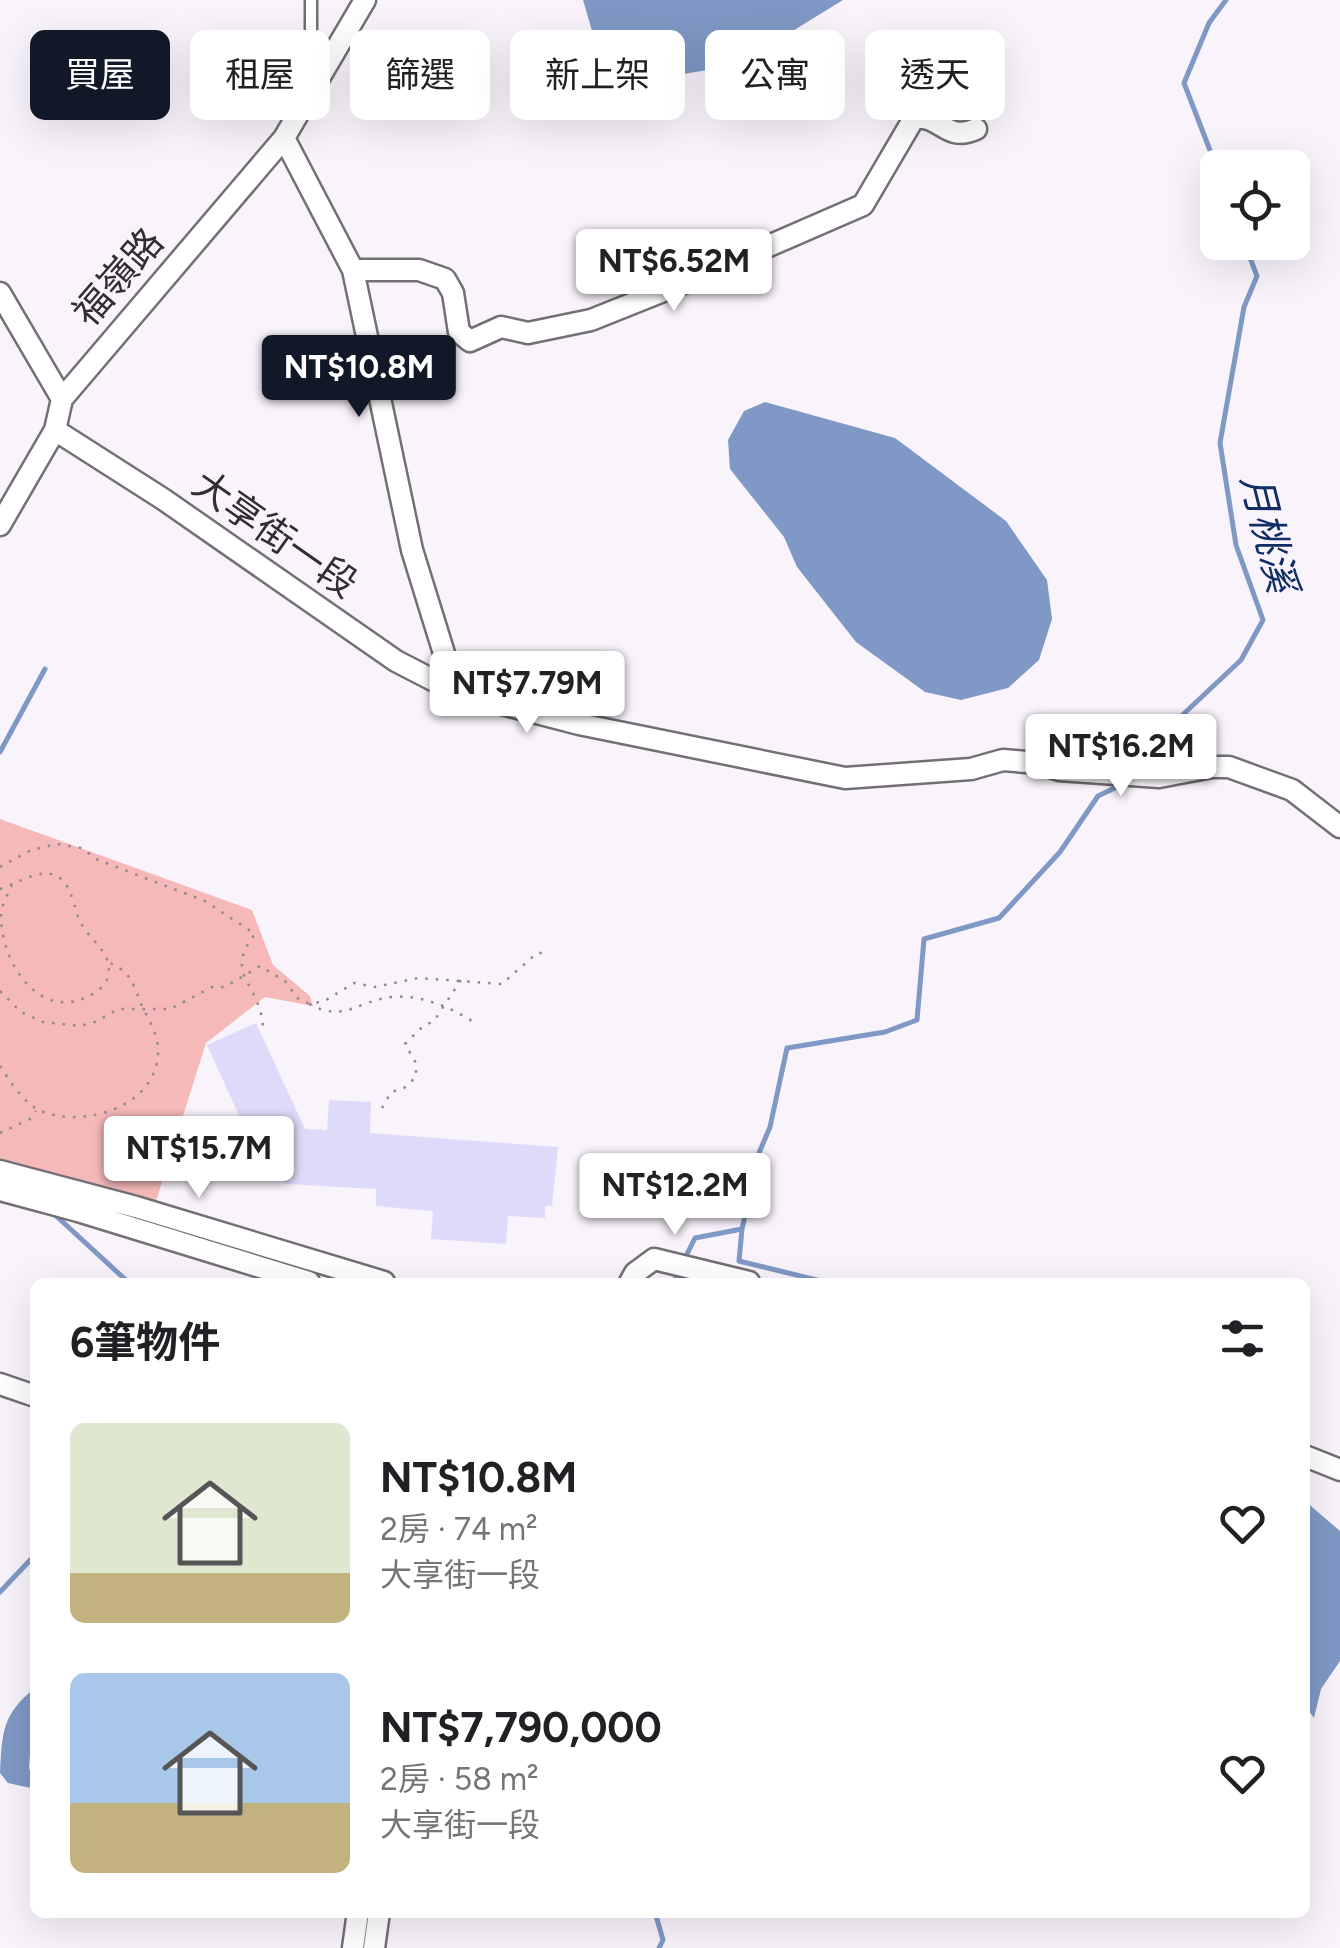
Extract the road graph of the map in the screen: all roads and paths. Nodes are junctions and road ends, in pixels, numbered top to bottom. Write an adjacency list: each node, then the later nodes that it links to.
1 (311, 0): 3 (lane)
2 (365, 0): 4 (street, 福嶺路)
3 (311, 30)
4 (330, 58)
5 (294, 120): 7 (street, 福嶺路)
6 (976, 129): 8 (street)
7 (284, 138): 8 (street, 大享街一段); 10 (street, 福嶺路)
8 (353, 270): 13 (street, 大享街一段)
9 (0, 293): 10 (street)
10 (62, 399): 11 (street, 福嶺路)
11 (55, 430): 12 (street, 福嶺路); 13 (street, 大享街一段)
12 (0, 524)
13 (456, 692): 14 (street, 大享街一段)
14 (1339, 821)
15 (0, 867): 20 (path)
16 (12, 885): 17 (path); 19 (path); 19 (path)
17 (0, 890)
18 (546, 953): 21 (path)
19 (106, 961): 25 (path)
20 (244, 977): 23 (path); 25 (path); 27 (path)
21 (461, 980): 23 (path); 24 (path)
22 (0, 991): 25 (path)
23 (308, 1003): 24 (path)
24 (444, 1006): 26 (path); 29 (path)
25 (144, 1008): 30 (path)
26 (475, 1023)
27 (263, 1026)
28 (0, 1066): 30 (path)
29 (382, 1108)
30 (37, 1110): 31 (path)
31 (0, 1133)
32 (0, 1171): 35 (street)
33 (0, 1190): 34 (street)
34 (296, 1278)
35 (371, 1278)
36 (632, 1278): 37 (street)
37 (732, 1278)
38 (0, 1384): 39 (street)
39 (30, 1394)
40 (1310, 1458): 41 (street)
41 (1340, 1470)
42 (357, 1918): 44 (street)
43 (378, 1918): 45 (street)
44 (354, 1948)
45 (374, 1948)

